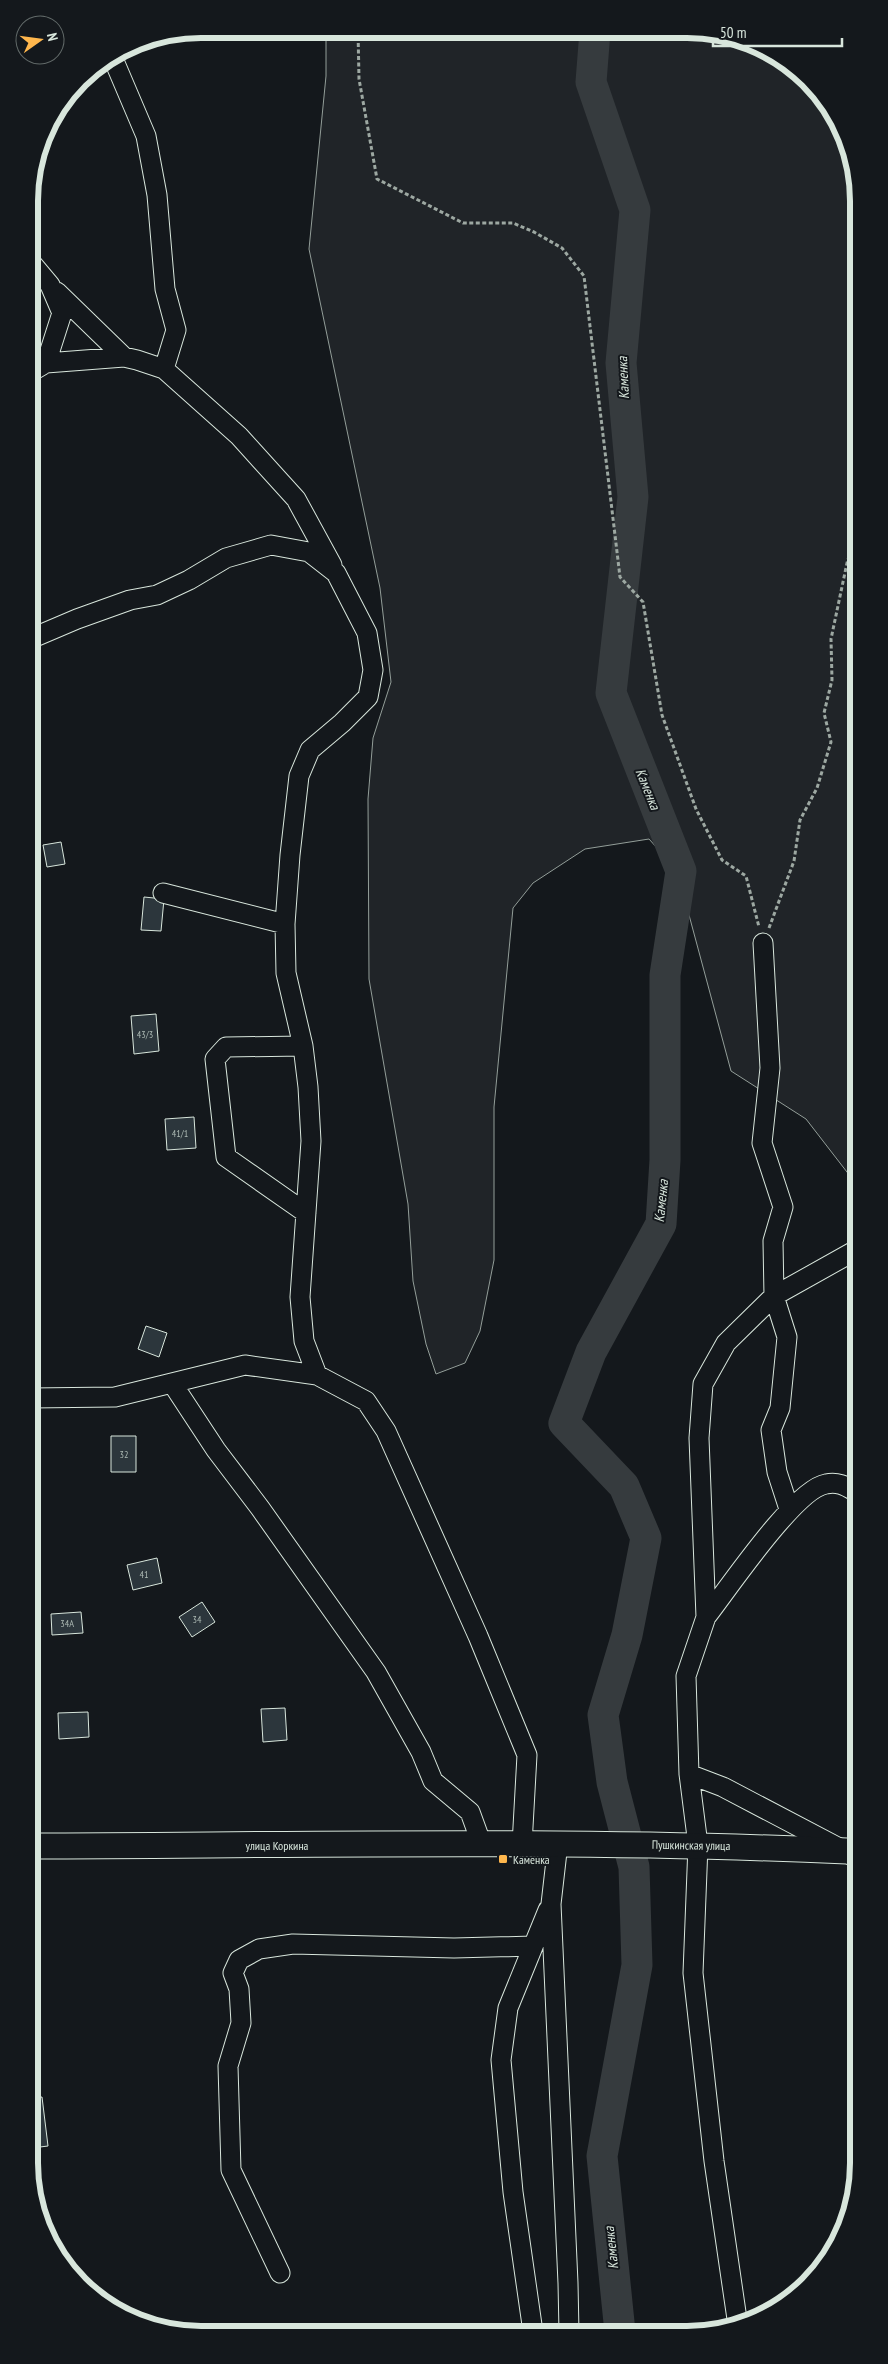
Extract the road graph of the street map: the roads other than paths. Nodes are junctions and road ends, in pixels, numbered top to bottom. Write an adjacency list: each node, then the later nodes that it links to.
1 (115, 62): 7 (street)
2 (38, 271): 3 (street)
3 (50, 285): 4 (street); 5 (street)
4 (124, 358): 5 (street); 7 (street)
5 (46, 363): 6 (street)
6 (38, 368)
7 (164, 368): 8 (street)
8 (336, 573): 9 (street); 11 (street)
9 (38, 636)
10 (163, 893): 11 (street)
11 (285, 924): 13 (street)
12 (763, 943): 16 (street)
13 (302, 1046): 14 (street); 14 (street)
14 (306, 1213): 17 (street)
15 (850, 1253): 16 (street)
16 (774, 1296): 21 (street); 22 (street)
17 (317, 1375): 18 (street); 26 (street)
18 (172, 1383): 19 (street); 25 (street)
19 (38, 1398)
20 (850, 1488): 21 (street)
21 (789, 1509): 22 (street)
22 (706, 1617): 23 (street)
23 (689, 1774): 27 (street); 29 (street)
24 (558, 1843): 26 (main road, Пушкинская улица); 27 (main road, Пушкинская улица); 31 (street)
25 (482, 1845): 26 (main road, улица Коркина); 28 (main road, улица Коркина)
26 (522, 1845)
27 (698, 1845): 30 (main road, Пушкинская улица); 34 (street)
28 (38, 1846)
29 (850, 1852)
30 (850, 1853)
31 (550, 1904): 32 (street); 36 (street)
32 (533, 1946): 33 (street); 35 (street)
33 (280, 2273)
34 (737, 2319)
35 (531, 2326)
36 (568, 2326)

